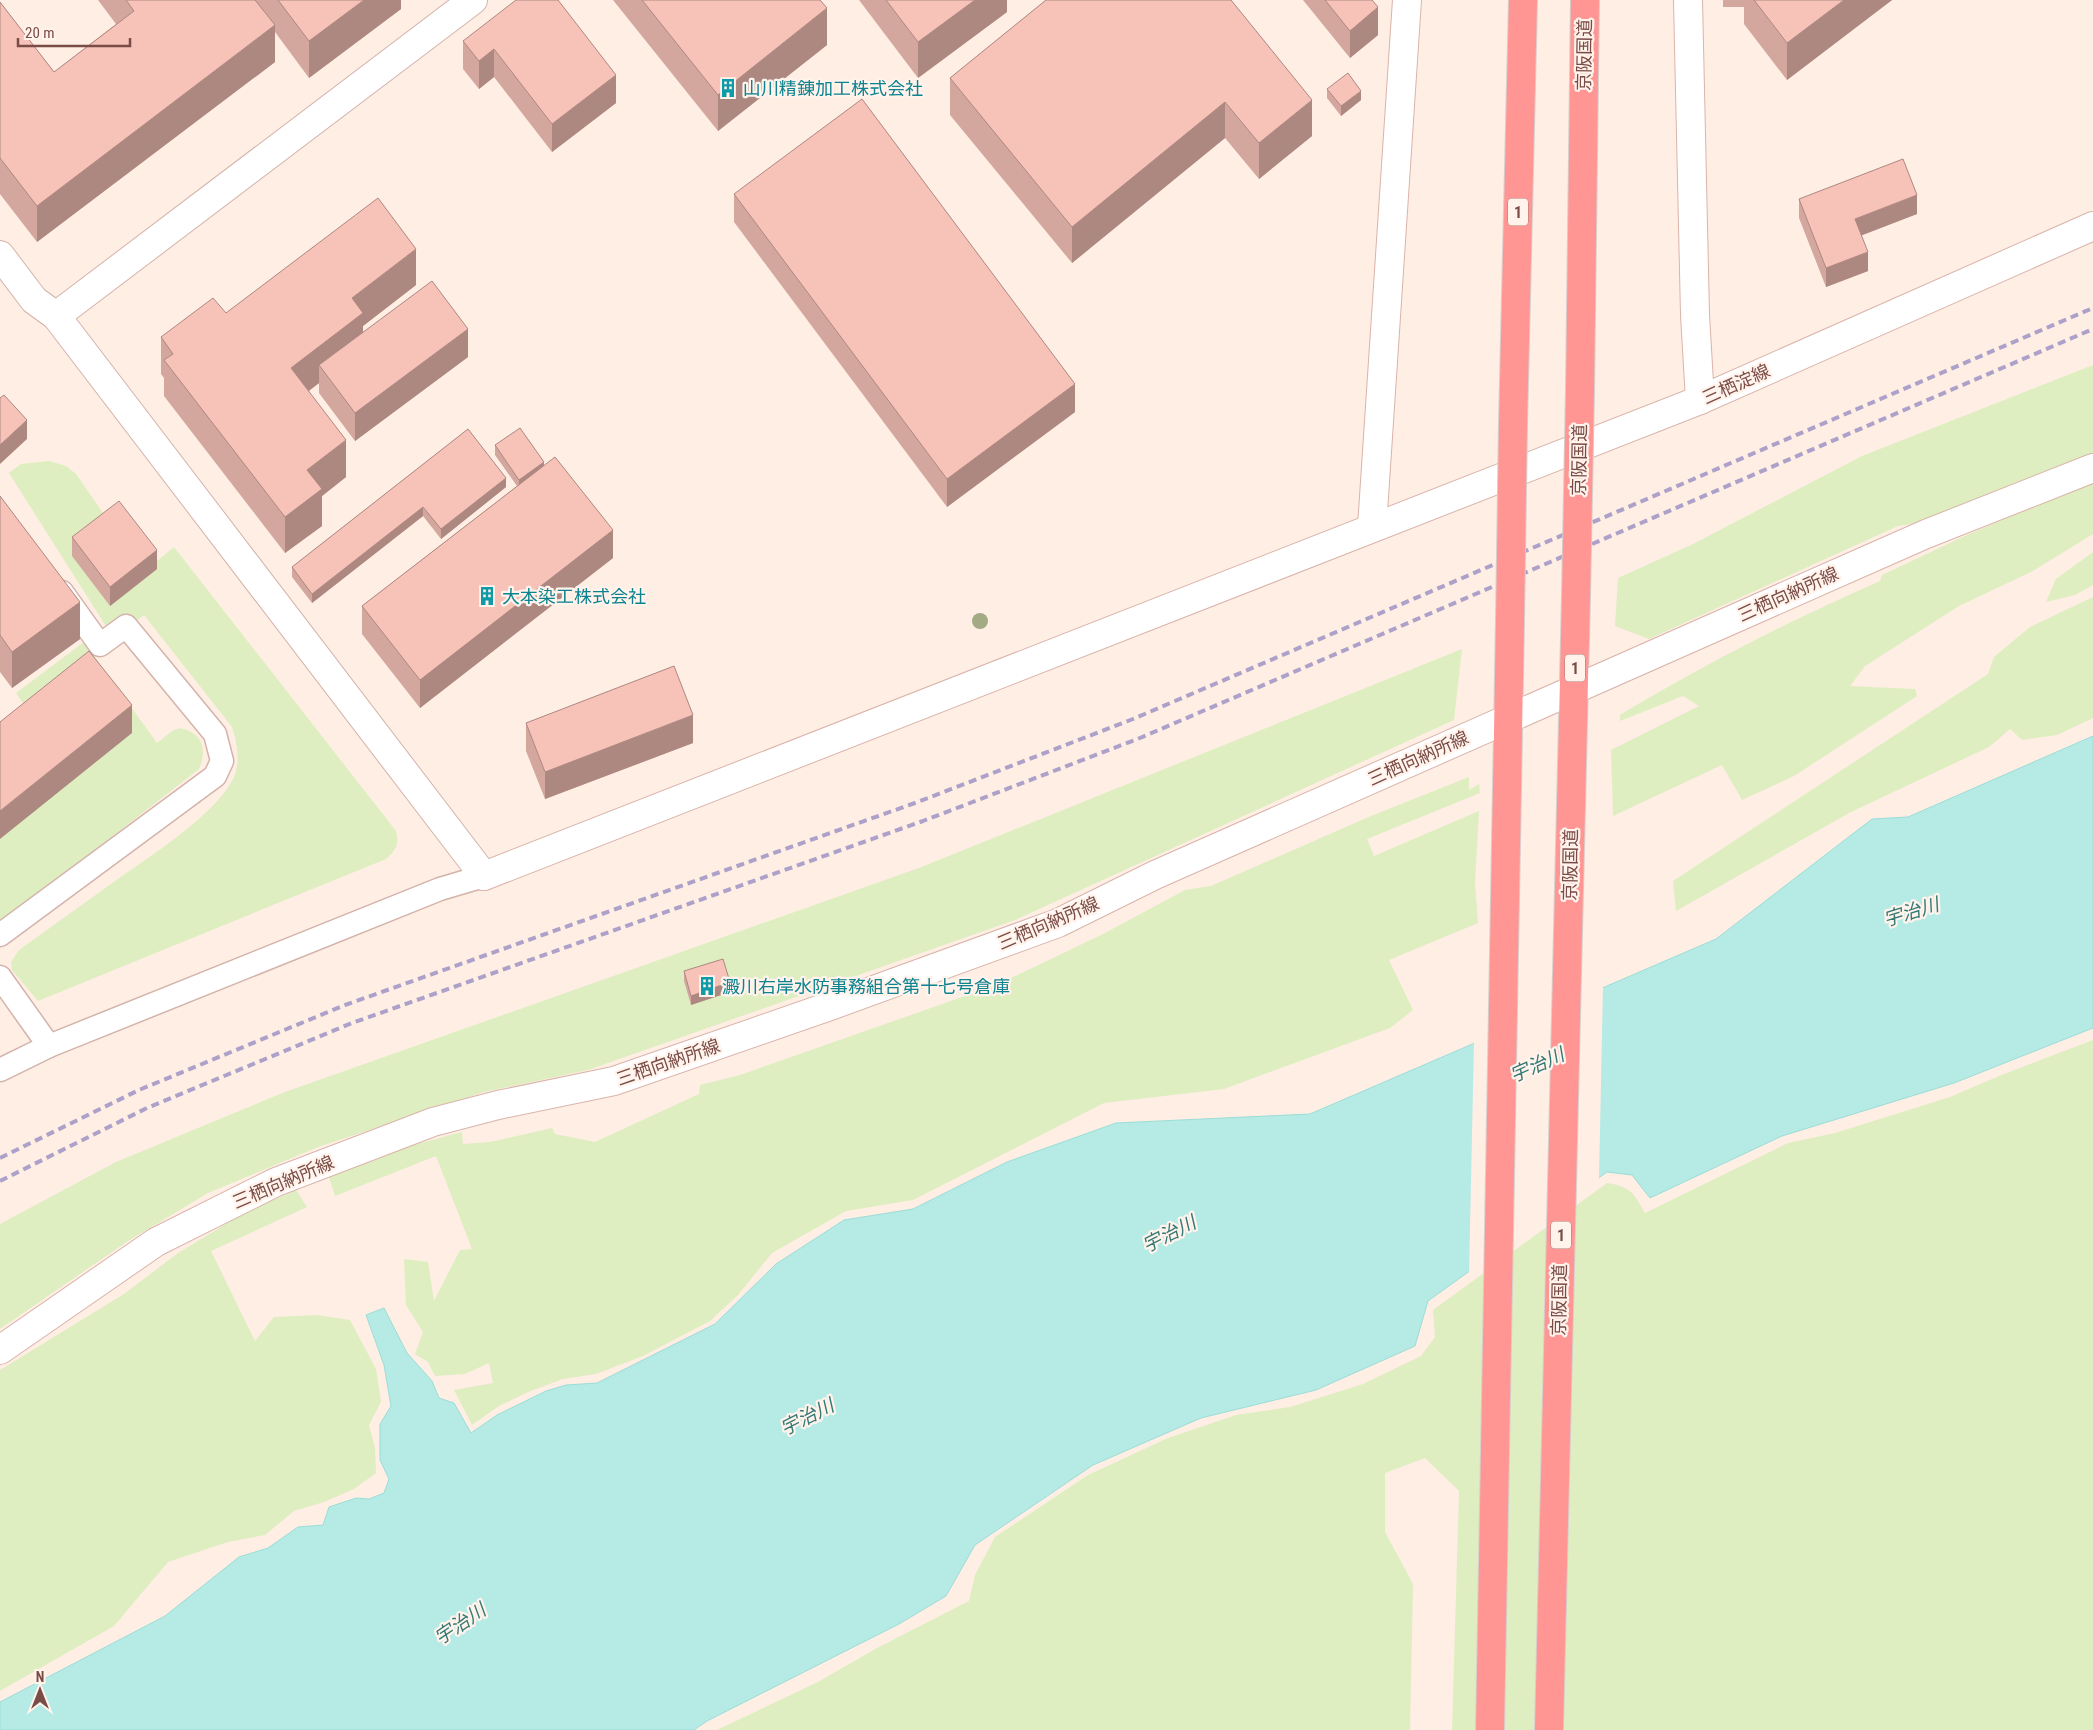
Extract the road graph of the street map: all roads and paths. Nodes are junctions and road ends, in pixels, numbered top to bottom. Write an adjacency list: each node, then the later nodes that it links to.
1 (473, 0): 8 (street)
2 (1407, 0): 11 (street)
3 (1523, 0): 14 (highway, 1, bridge)
4 (1584, 0): 13 (highway, 京阪国道 / 1, bridge)
5 (1688, 0): 9 (street)
6 (2093, 226): 9 (street, 三栖淀線)
7 (0, 255): 8 (street)
8 (56, 316): 15 (street)
9 (1700, 400): 11 (street, 三栖淀線)
10 (2093, 468): 13 (street, 三栖向納所線)
11 (1372, 528): 15 (street, 三栖淀線)
12 (50, 575): 16 (lane)
13 (1575, 689): 14 (street, 三栖向納所線); 22 (highway, 京阪国道 / 1)
14 (1509, 718): 20 (street, 三栖向納所線); 21 (highway, 1)
15 (484, 876): 18 (lane)
16 (0, 935)
17 (0, 977): 18 (lane)
18 (49, 1046): 19 (lane)
19 (0, 1070)
20 (0, 1350)
21 (1490, 1730)
22 (1549, 1730)

